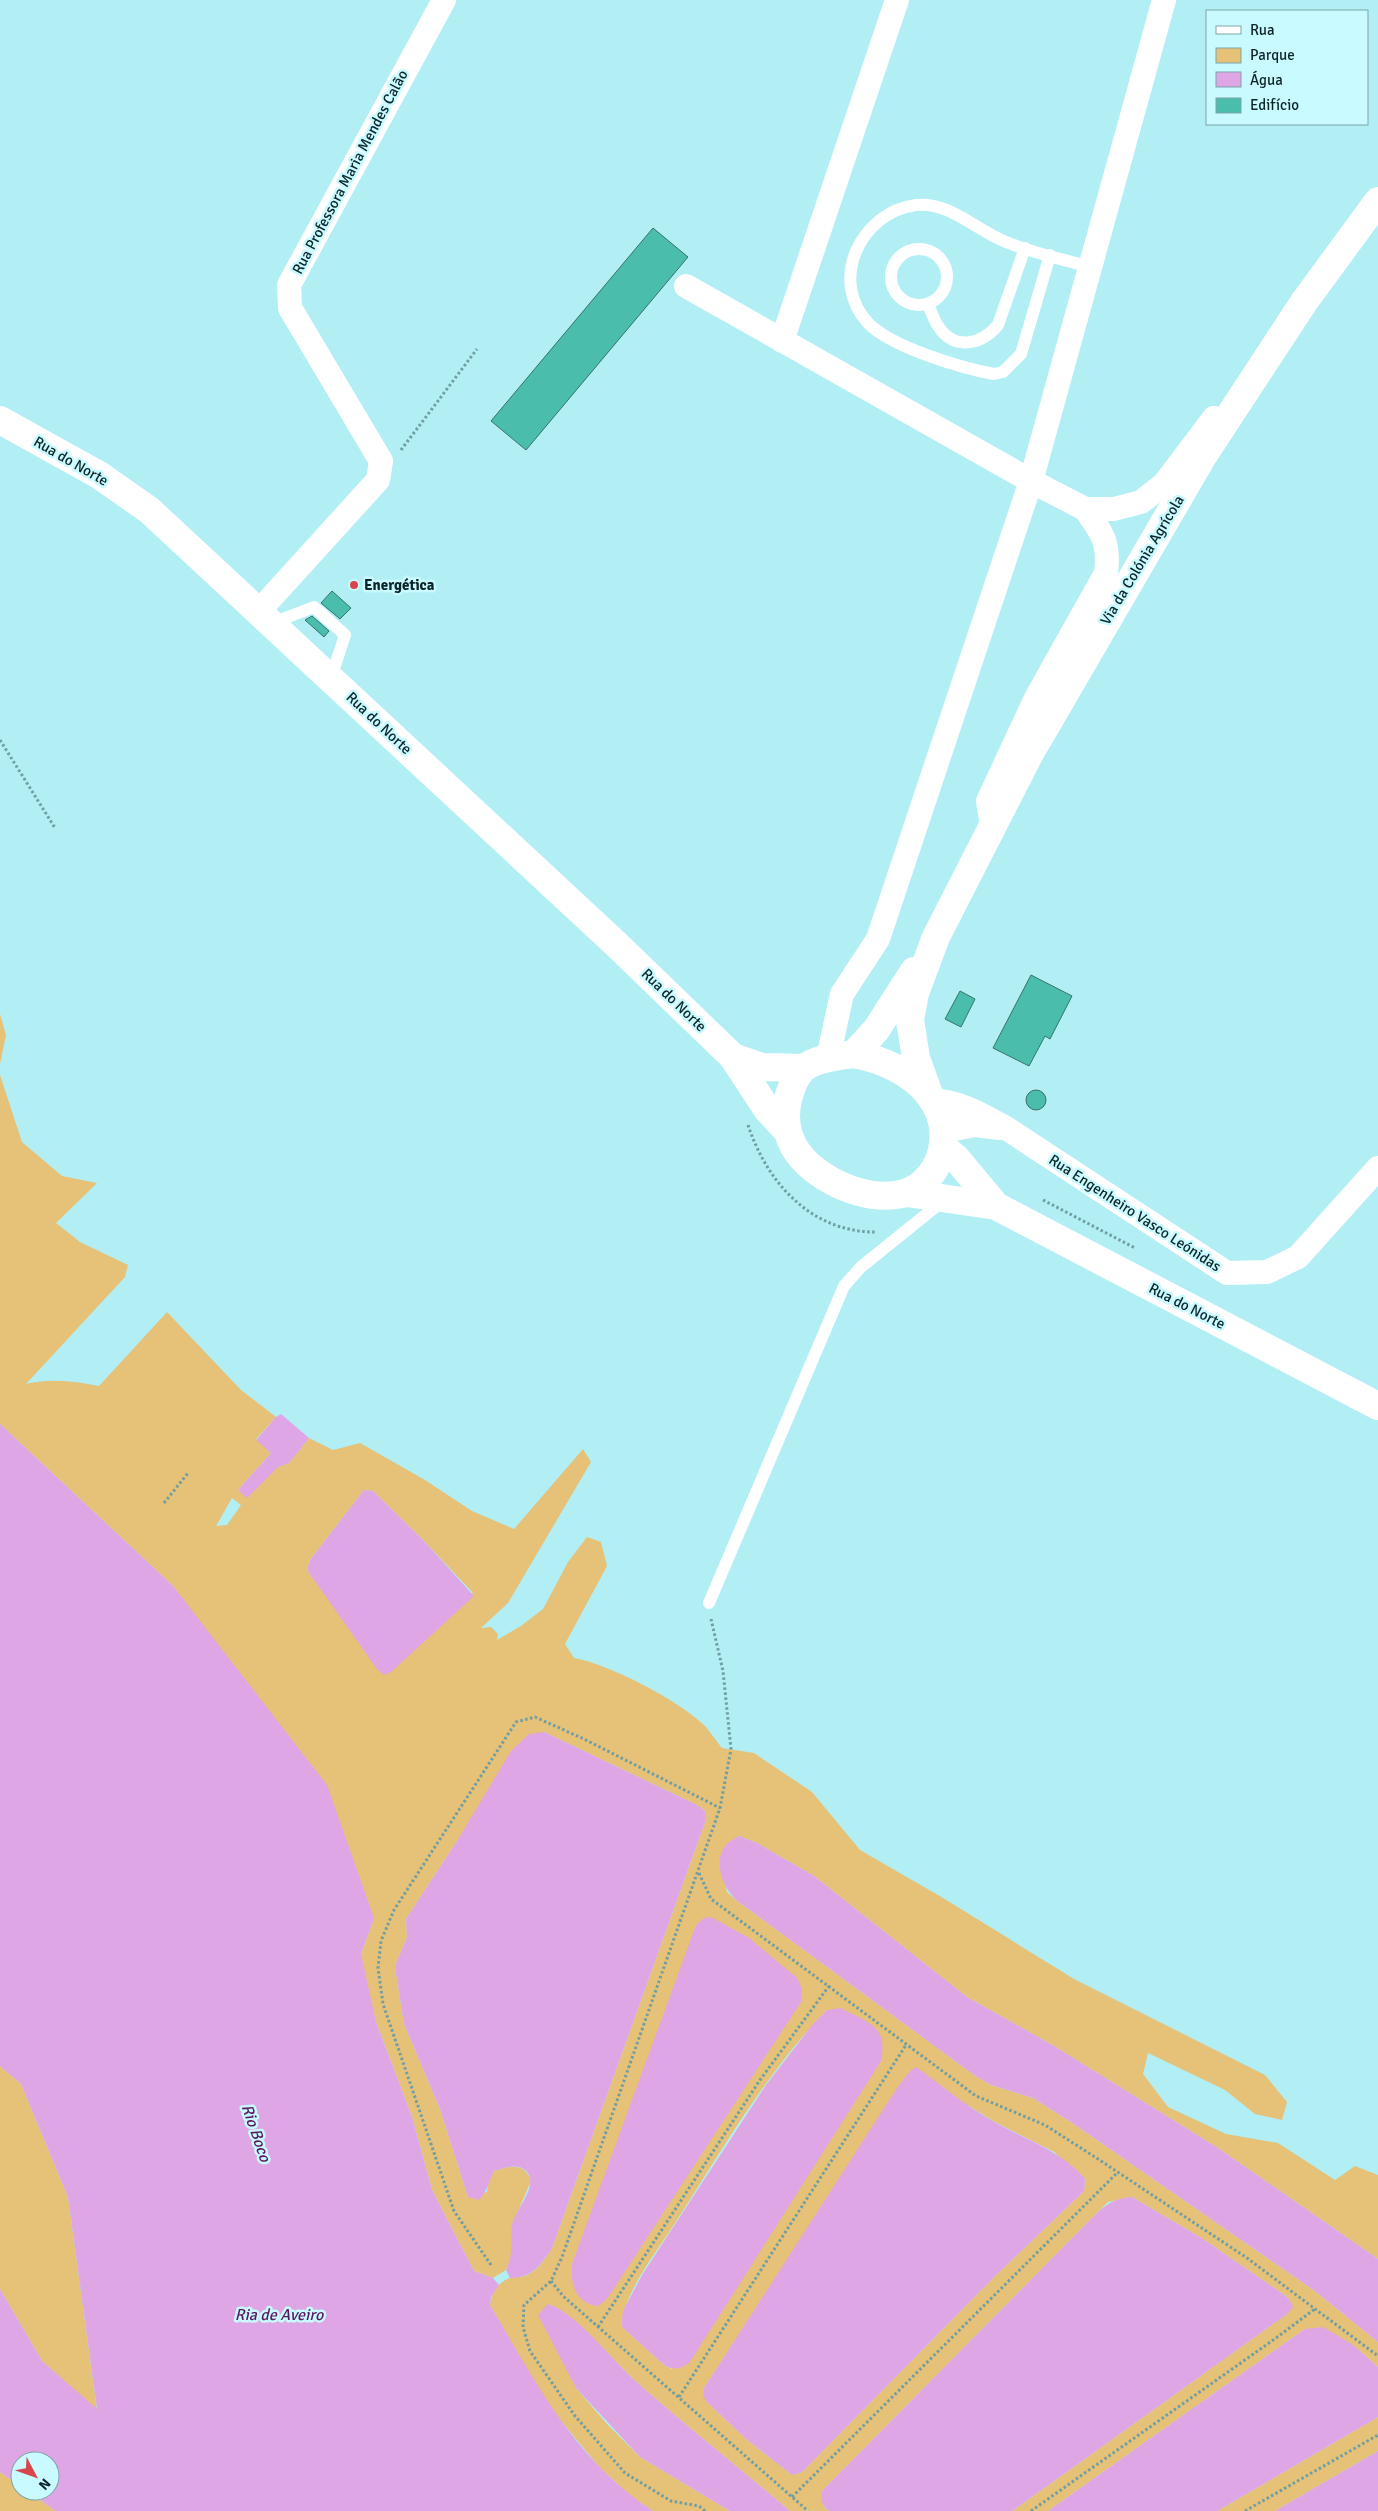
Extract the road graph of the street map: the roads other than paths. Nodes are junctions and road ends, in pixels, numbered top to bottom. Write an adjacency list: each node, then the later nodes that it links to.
1 (444, 0): 15 (street, Rua Professora Maria Mendes Calão)
2 (897, 0): 11 (street)
3 (1164, 0): 7 (street)
4 (1378, 201): 9 (main road, Via da Colónia Agrícola)
5 (1025, 248): 6 (lane); 6 (lane); 10 (lane)
6 (1050, 256): 7 (lane)
7 (1090, 267): 13 (street)
8 (686, 286): 11 (street)
9 (1304, 302): 14 (street); 17 (main road, Via da Colónia Agrícola)
10 (928, 304): 10 (lane)
11 (782, 341): 13 (street)
12 (0, 420): 15 (main road, Rua do Norte)
13 (1031, 481): 14 (street); 20 (street)
14 (1085, 509): 17 (street)
15 (266, 617): 16 (main road, Rua do Norte); 16 (lane)
16 (331, 678): 19 (main road, Rua do Norte)
17 (992, 826): 18 (main road, Via da Colónia Agrícola)
18 (936, 936): 20 (main road, Via da Colónia Agrícola); 21 (main road, Via da Colónia Agrícola)
19 (733, 1057): 20 (main road, Rua do Norte); 23 (main road, Rua do Norte)
20 (829, 1060): 21 (main road); 23 (main road)
21 (931, 1097): 22 (street, Rua Engenheiro Vasco Leónidas); 24 (main road)
22 (1006, 1128): 24 (street); 25 (street, Rua Engenheiro Vasco Leónidas)
23 (787, 1131): 26 (main road)
24 (944, 1139): 26 (main road); 28 (main road, Rua do Norte)
25 (1378, 1168)
26 (907, 1193): 27 (main road, Rua do Norte)
27 (946, 1198): 28 (main road, Rua do Norte); 30 (lane)
28 (996, 1206): 29 (main road, Rua do Norte)
29 (1378, 1406)
30 (709, 1603)

